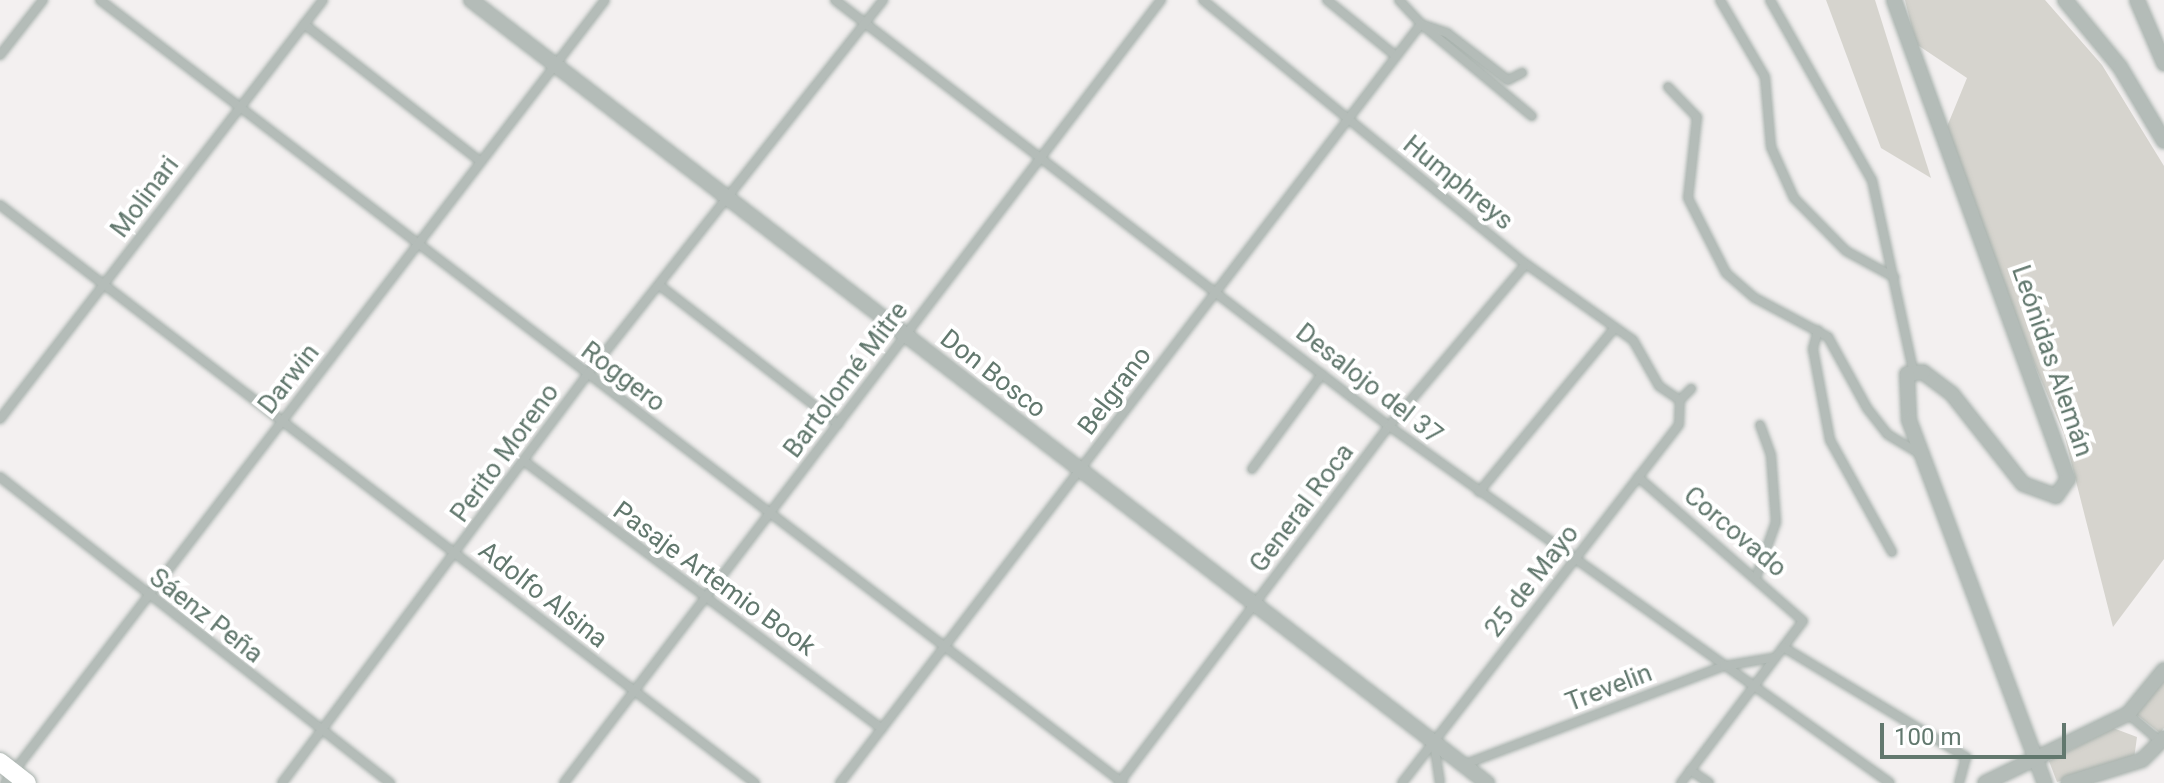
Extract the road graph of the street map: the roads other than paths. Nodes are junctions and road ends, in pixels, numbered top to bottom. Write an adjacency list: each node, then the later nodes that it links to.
1 (43, 0): 20 (street)
2 (100, 0): 26 (street, Roggero)
3 (323, 0): 18 (street, Molinari)
4 (471, 0): 23 (street, Don Bosco)
5 (605, 0): 23 (street, Darwin)
6 (835, 0): 17 (street, Desalojo del 37)
7 (883, 0): 17 (street, Perito Moreno)
8 (1161, 0): 30 (street, Bartolomé Mitre)
9 (1203, 0): 28 (street, Humphreys)
10 (1327, 0): 21 (street)
11 (1399, 0): 19 (street)
12 (1720, 0): 36 (street)
13 (1770, 0): 36 (street)
14 (1894, 0): 43 (street, Leónidas Alemán)
15 (2065, 0): 29 (street)
16 (2137, 0): 22 (street)
17 (865, 23): 30 (street, Desalojo del 37); 32 (street, Perito Moreno)
18 (304, 24): 26 (street, Molinari); 31 (street)
19 (1421, 24): 21 (street, Belgrano); 24 (street); 27 (street)
20 (0, 55)
21 (1396, 56): 28 (street, Belgrano)
22 (2164, 63)
23 (555, 64): 31 (street, Darwin); 32 (street, Don Bosco)
24 (1522, 73)
25 (1668, 87): 41 (street)
26 (238, 107): 34 (street, Roggero); 37 (street, Molinari)
27 (1532, 116)
28 (1346, 117): 35 (street, Humphreys); 39 (street, Belgrano)
29 (2164, 141)
30 (1039, 157): 39 (street, Desalojo del 37); 42 (street, Bartolomé Mitre)
31 (481, 162): 34 (street, Darwin)
32 (725, 201): 38 (street, Perito Moreno); 42 (street, Don Bosco)
33 (0, 205): 37 (street, Adolfo Alsina)
34 (419, 245): 45 (street, Roggero); 48 (street, Darwin)
35 (1526, 264): 40 (street, Humphreys); 52 (street, General Roca)
36 (1894, 277): 43 (street)
37 (103, 285): 48 (street, Adolfo Alsina); 49 (street, Molinari)
38 (659, 285): 45 (street, Perito Moreno); 50 (street)
39 (1217, 290): 44 (street, Desalojo del 37); 56 (street, Belgrano)
40 (1614, 329): 47 (street, Humphreys); 59 (street)
41 (1818, 330): 53 (street); 62 (street)
42 (905, 335): 50 (street, Bartolomé Mitre); 56 (street, Don Bosco)
43 (1913, 370): 53 (street)
44 (1322, 374): 52 (street, Desalojo del 37); 55 (street)
45 (587, 375): 54 (street, Perito Moreno); 60 (street, Roggero)
46 (1691, 389): 47 (street)
47 (1680, 400): 58 (street, 25 de Mayo)
48 (283, 418): 61 (street, Adolfo Alsina); 65 (street, Darwin)
49 (0, 419)
50 (838, 424): 60 (street, Bartolomé Mitre)
51 (1760, 425): 64 (street)
52 (1389, 426): 59 (street, Desalojo del 37); 67 (street, General Roca)
53 (1924, 457): 80 (street)
54 (524, 461): 61 (street, Perito Moreno); 66 (street, Pasaje Artemio Book)
55 (1252, 469)
56 (1078, 472): 67 (street, Don Bosco); 68 (street, Belgrano)
57 (0, 477): 65 (street, Sáenz Peña)
58 (1638, 477): 63 (street, 25 de Mayo); 64 (street, Corcovado)
59 (1479, 492): 63 (street, Desalojo del 37)
60 (772, 513): 66 (street, Bartolomé Mitre); 68 (street, Roggero)
61 (457, 552): 74 (street, Adolfo Alsina); 77 (street, Perito Moreno)
62 (1892, 552)
63 (1572, 562): 71 (street, Desalojo del 37); 79 (street, 25 de Mayo)
64 (1757, 575): 69 (street, Corcovado)
65 (145, 595): 77 (street, Sáenz Peña); 83 (street, Darwin)
66 (707, 600): 74 (street, Bartolomé Mitre); 76 (street, Pasaje Artemio Book)
67 (1255, 605): 79 (street, Don Bosco); 84 (street, General Roca)
68 (946, 645): 76 (street, Belgrano); 84 (street, Roggero)
69 (1783, 647): 70 (street); 96 (street)
70 (1773, 658): 71 (street, Trevelin); 73 (street)
71 (1724, 666): 73 (street, Desalojo del 37); 81 (street, Trevelin)
72 (2164, 670): 75 (street)
73 (1752, 685): 82 (street); 95 (street, Desalojo del 37)
74 (635, 693): 87 (street, Bartolomé Mitre); 88 (street, Adolfo Alsina)
75 (2128, 714): 78 (street); 80 (street)
76 (882, 729): 89 (street, Belgrano)
77 (322, 732): 85 (street, Perito Moreno); 86 (street, Sáenz Peña)
78 (2163, 742): 99 (street)
79 (1434, 743): 81 (street, Don Bosco); 90 (street, 25 de Mayo); 91 (street)
80 (2036, 757): 97 (street); 98 (street)
81 (1463, 765): 92 (street, Don Bosco)
82 (1690, 770): 93 (street); 94 (street)
83 (11, 775)
84 (1121, 782)
85 (282, 783)
86 (390, 783)
87 (564, 783)
88 (755, 783)
89 (840, 783)
90 (1402, 783)
91 (1440, 783)
92 (1487, 783)
93 (1681, 783)
94 (1709, 783)
95 (1890, 783)
96 (1959, 783)
97 (1985, 783)
98 (2045, 783)
99 (2068, 783)

